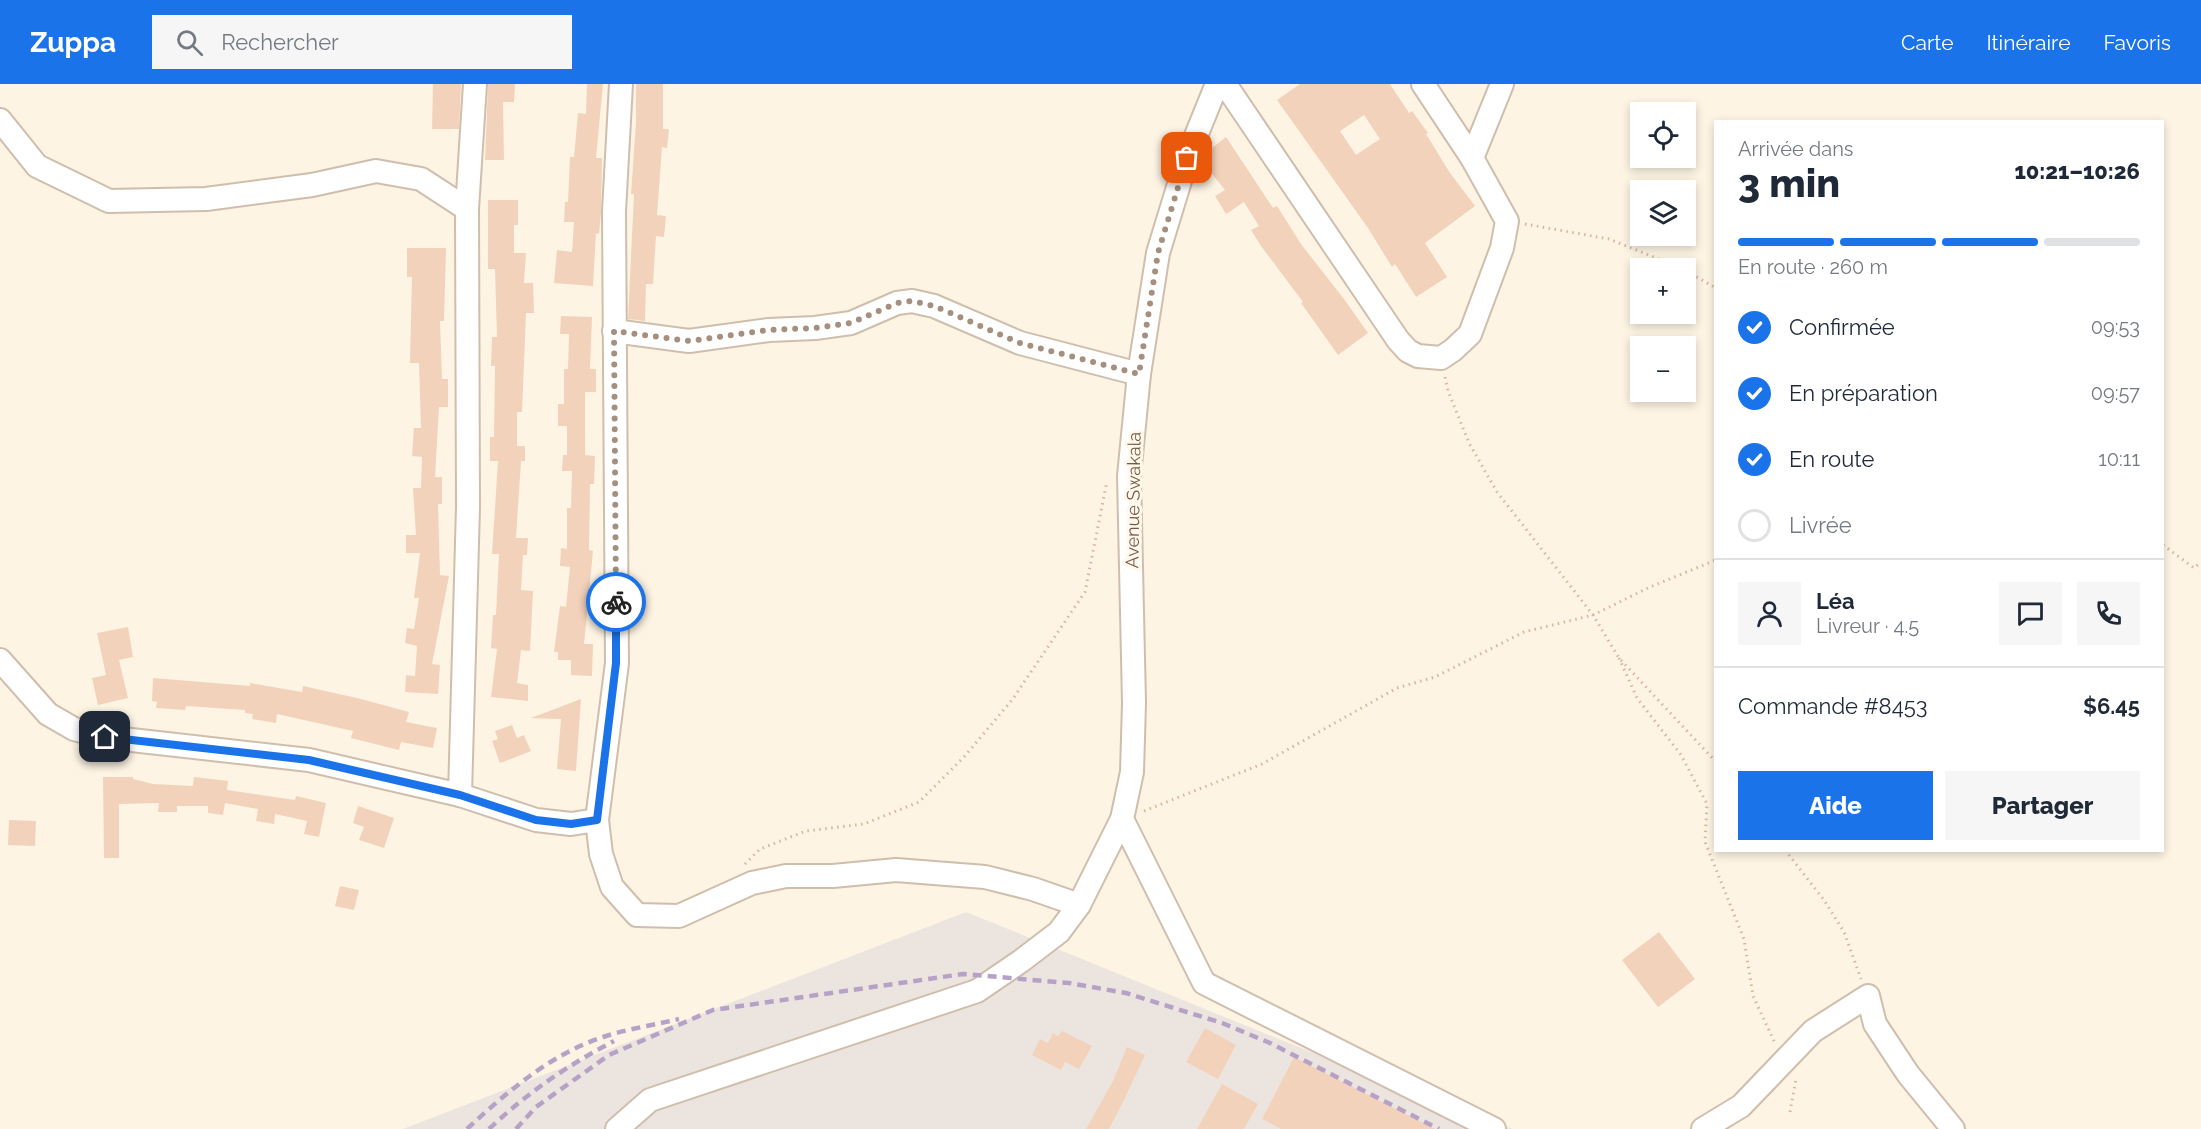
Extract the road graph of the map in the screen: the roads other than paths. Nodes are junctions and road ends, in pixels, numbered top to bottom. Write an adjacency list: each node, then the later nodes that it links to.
1 (475, 84): 9 (street)
2 (621, 84): 10 (street)
3 (1216, 84): 11 (street, Avenue Swakala)
4 (1225, 84): 8 (street)
5 (1423, 84): 8 (street)
6 (1502, 84): 8 (street)
7 (0, 120): 9 (street)
8 (1473, 158)
9 (467, 209): 13 (street)
10 (614, 331): 11 (street); 15 (street)
11 (1139, 374): 14 (street, Avenue Swakala)
12 (0, 660): 13 (street)
13 (460, 795): 15 (street)
14 (1122, 819): 16 (street, Avenue Swakala); 18 (street)
15 (597, 820): 16 (street)
16 (1079, 905): 17 (street, Avenue Swakala)
17 (616, 1129)
18 (1494, 1129)
19 (1703, 1129): 20 (street)
20 (1953, 1129)

